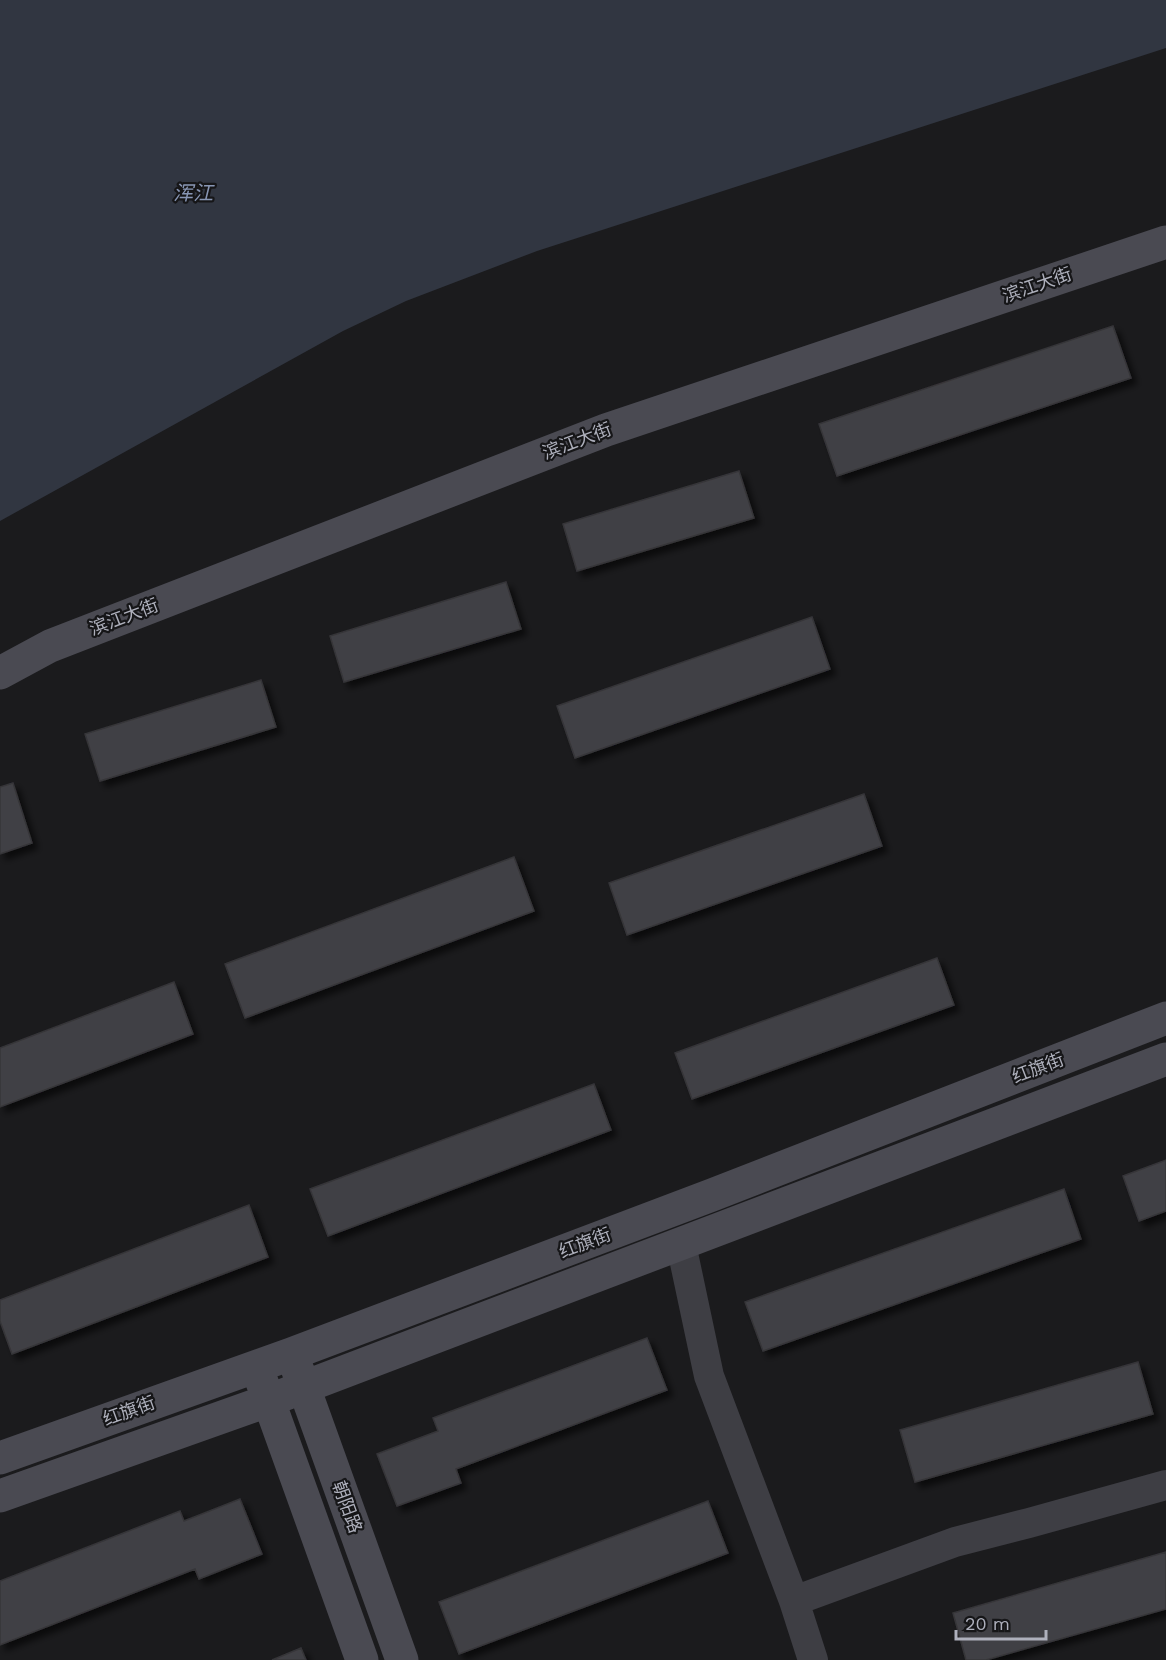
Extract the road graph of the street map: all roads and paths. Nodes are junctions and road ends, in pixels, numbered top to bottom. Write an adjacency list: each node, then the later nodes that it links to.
1 (1163, 252): 2 (main road, 滨江大街)
2 (0, 673)
3 (1166, 1018): 6 (main road, 红旗街)
4 (1166, 1059): 5 (main road)
5 (681, 1244): 8 (main road); 13 (street)
6 (291, 1354): 7 (main road, 红旗街); 8 (main road, 朝阳路)
7 (255, 1366): 9 (main road, 朝阳路); 10 (main road, 红旗街)
8 (304, 1388): 9 (main road); 15 (main road, 朝阳路)
9 (270, 1400): 11 (main road); 14 (main road, 朝阳路)
10 (0, 1458)
11 (4, 1484)
12 (1166, 1485): 13 (street)
13 (794, 1601): 16 (street)
14 (362, 1660)
15 (402, 1660)
16 (813, 1660)

